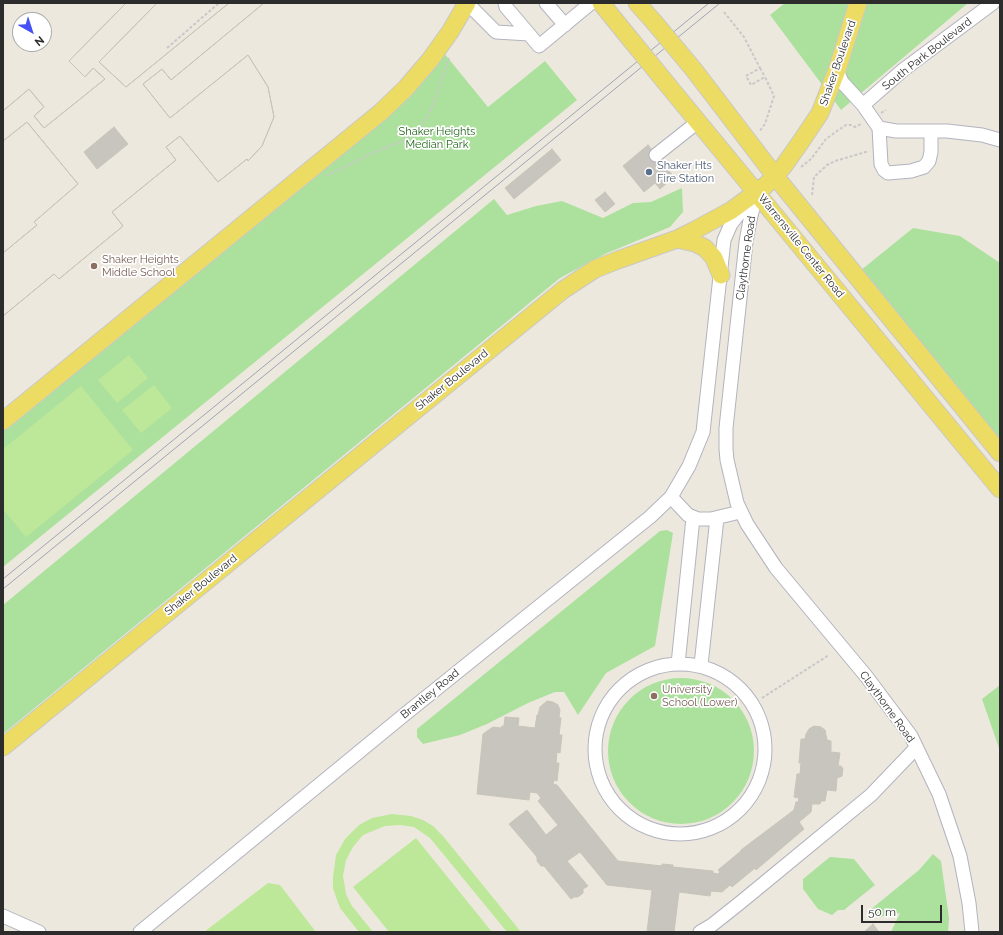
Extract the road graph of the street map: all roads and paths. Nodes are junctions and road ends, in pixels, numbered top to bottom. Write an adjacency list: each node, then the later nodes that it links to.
1 (219, 3): 13 (path)
2 (467, 3): 12 (street); 32 (main road)
3 (505, 3): 12 (street)
4 (546, 3): 11 (street)
5 (591, 3): 11 (street)
6 (601, 3): 18 (main road, Warrensville Center Road, bridge)
7 (637, 3): 27 (main road, bridge)
8 (858, 3): 15 (main road, Shaker Boulevard)
9 (993, 3): 17 (street, South Park Boulevard)
10 (724, 12): 14 (path)
11 (565, 25): 12 (street)
12 (528, 34)
13 (167, 48)
14 (760, 68): 16 (path); 16 (path)
15 (837, 70): 17 (street); 27 (main road, Shaker Boulevard)
16 (765, 78): 22 (path)
17 (863, 105): 20 (street)
18 (699, 122): 25 (street); 28 (main road, Warrensville Center Road)
19 (856, 127): 26 (path)
20 (879, 128): 21 (street); 24 (street)
21 (931, 131): 23 (street); 24 (street)
22 (757, 134)
23 (1000, 140)
24 (880, 148): 29 (path)
25 (656, 155)
26 (799, 169)
27 (775, 176): 28 (main road, Shaker Boulevard); 34 (main road)
28 (757, 192): 30 (main road, Shaker Boulevard); 31 (street, Claythorne Road); 35 (main road, Warrensville Center Road); 37 (street, Claythorne Road)
29 (812, 195)
30 (677, 239): 31 (main road); 44 (main road, Shaker Boulevard)
31 (721, 275): 33 (street, Claythorne Road)
32 (3, 421)
33 (700, 441): 36 (street, Brantley Road)
34 (1000, 453)
35 (1000, 489)
36 (671, 497): 38 (street); 49 (street, Brantley Road)
37 (740, 512): 39 (street); 45 (street, Claythorne Road)
38 (693, 518): 39 (street); 41 (street)
39 (717, 518): 42 (street)
40 (829, 655): 43 (path)
41 (678, 664): 42 (street); 42 (street)
42 (701, 665)
43 (762, 698)
44 (3, 747)
45 (916, 748): 47 (street); 51 (street, Claythorne Road)
46 (3, 916): 48 (street)
47 (715, 928): 50 (street)
48 (39, 932)
49 (140, 932)
50 (700, 932)
51 (972, 932)

